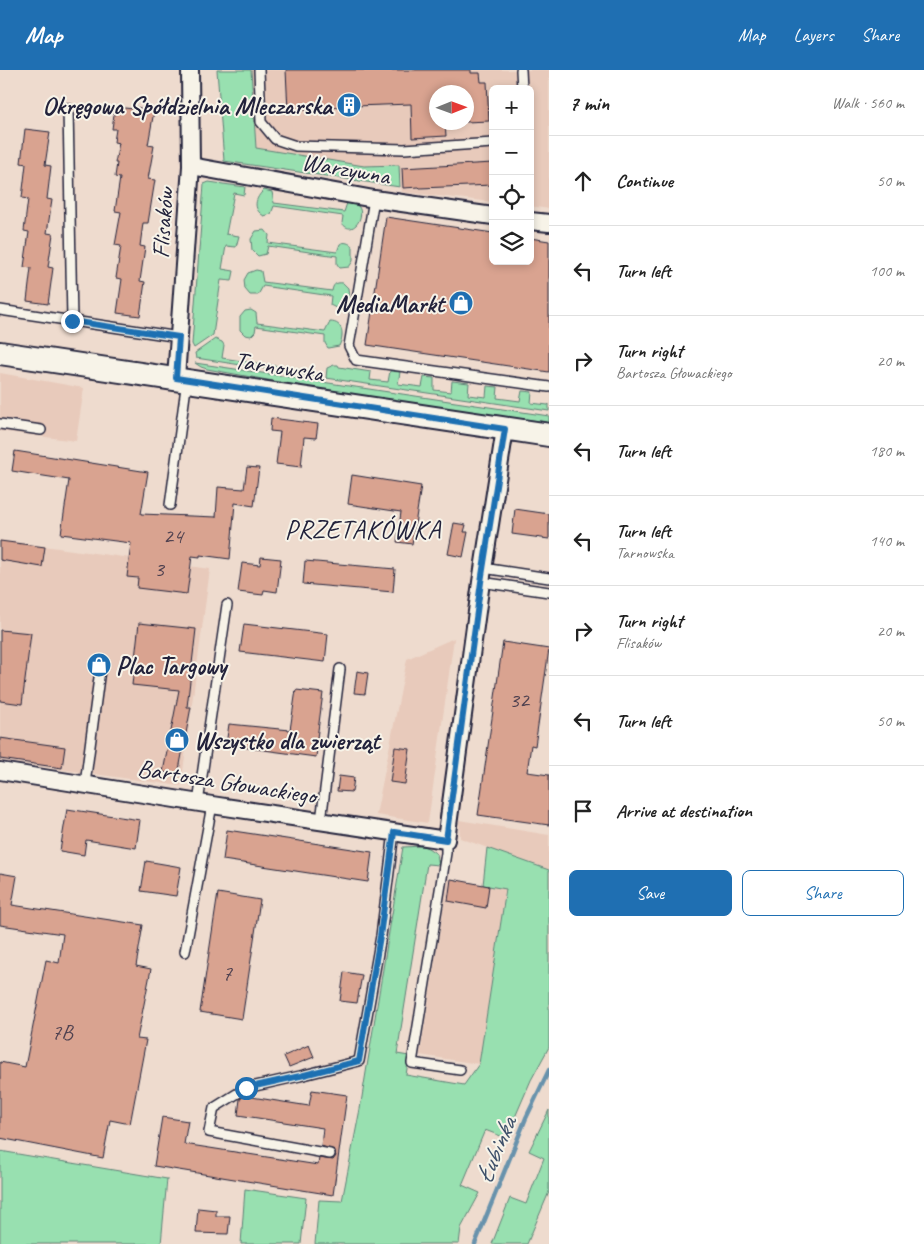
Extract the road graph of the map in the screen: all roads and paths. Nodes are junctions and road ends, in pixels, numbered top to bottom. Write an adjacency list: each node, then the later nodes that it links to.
1 (190, 70): 7 (street, Flisaków)
2 (259, 70): 6 (lane)
3 (521, 70): 4 (lane)
4 (522, 85)
5 (68, 108): 13 (lane)
6 (489, 143)
7 (191, 166): 8 (street, Warzywna); 14 (street, Flisaków)
8 (374, 199): 9 (street, Warzywna); 17 (lane)
9 (489, 215)
10 (534, 221): 11 (street)
11 (549, 223)
12 (0, 310): 13 (lane)
13 (72, 321): 14 (lane)
14 (179, 337): 16 (street, Flisaków)
15 (0, 353): 16 (main road, Tarnowska)
16 (182, 379): 19 (main road, Tarnowska); 22 (lane)
17 (549, 388)
18 (0, 424): 20 (lane)
19 (505, 429): 21 (main road, Tarnowska); 23 (street)
20 (41, 430)
21 (549, 435)
22 (170, 505)
23 (482, 575): 24 (lane); 25 (lane); 34 (street)
24 (549, 578)
25 (549, 592)
26 (227, 605): 31 (lane)
27 (100, 670): 30 (lane)
28 (340, 670): 32 (lane)
29 (0, 771): 30 (street, Bartosza Głowackiego)
30 (85, 784): 31 (street, Bartosza Głowackiego)
31 (205, 804): 32 (street, Bartosza Głowackiego); 35 (lane)
32 (321, 822): 33 (street, Bartosza Głowackiego)
33 (394, 832): 34 (street, Bartosza Głowackiego); 37 (lane)
34 (446, 840): 36 (lane)
35 (185, 952)
36 (460, 1070)
37 (330, 1154)

